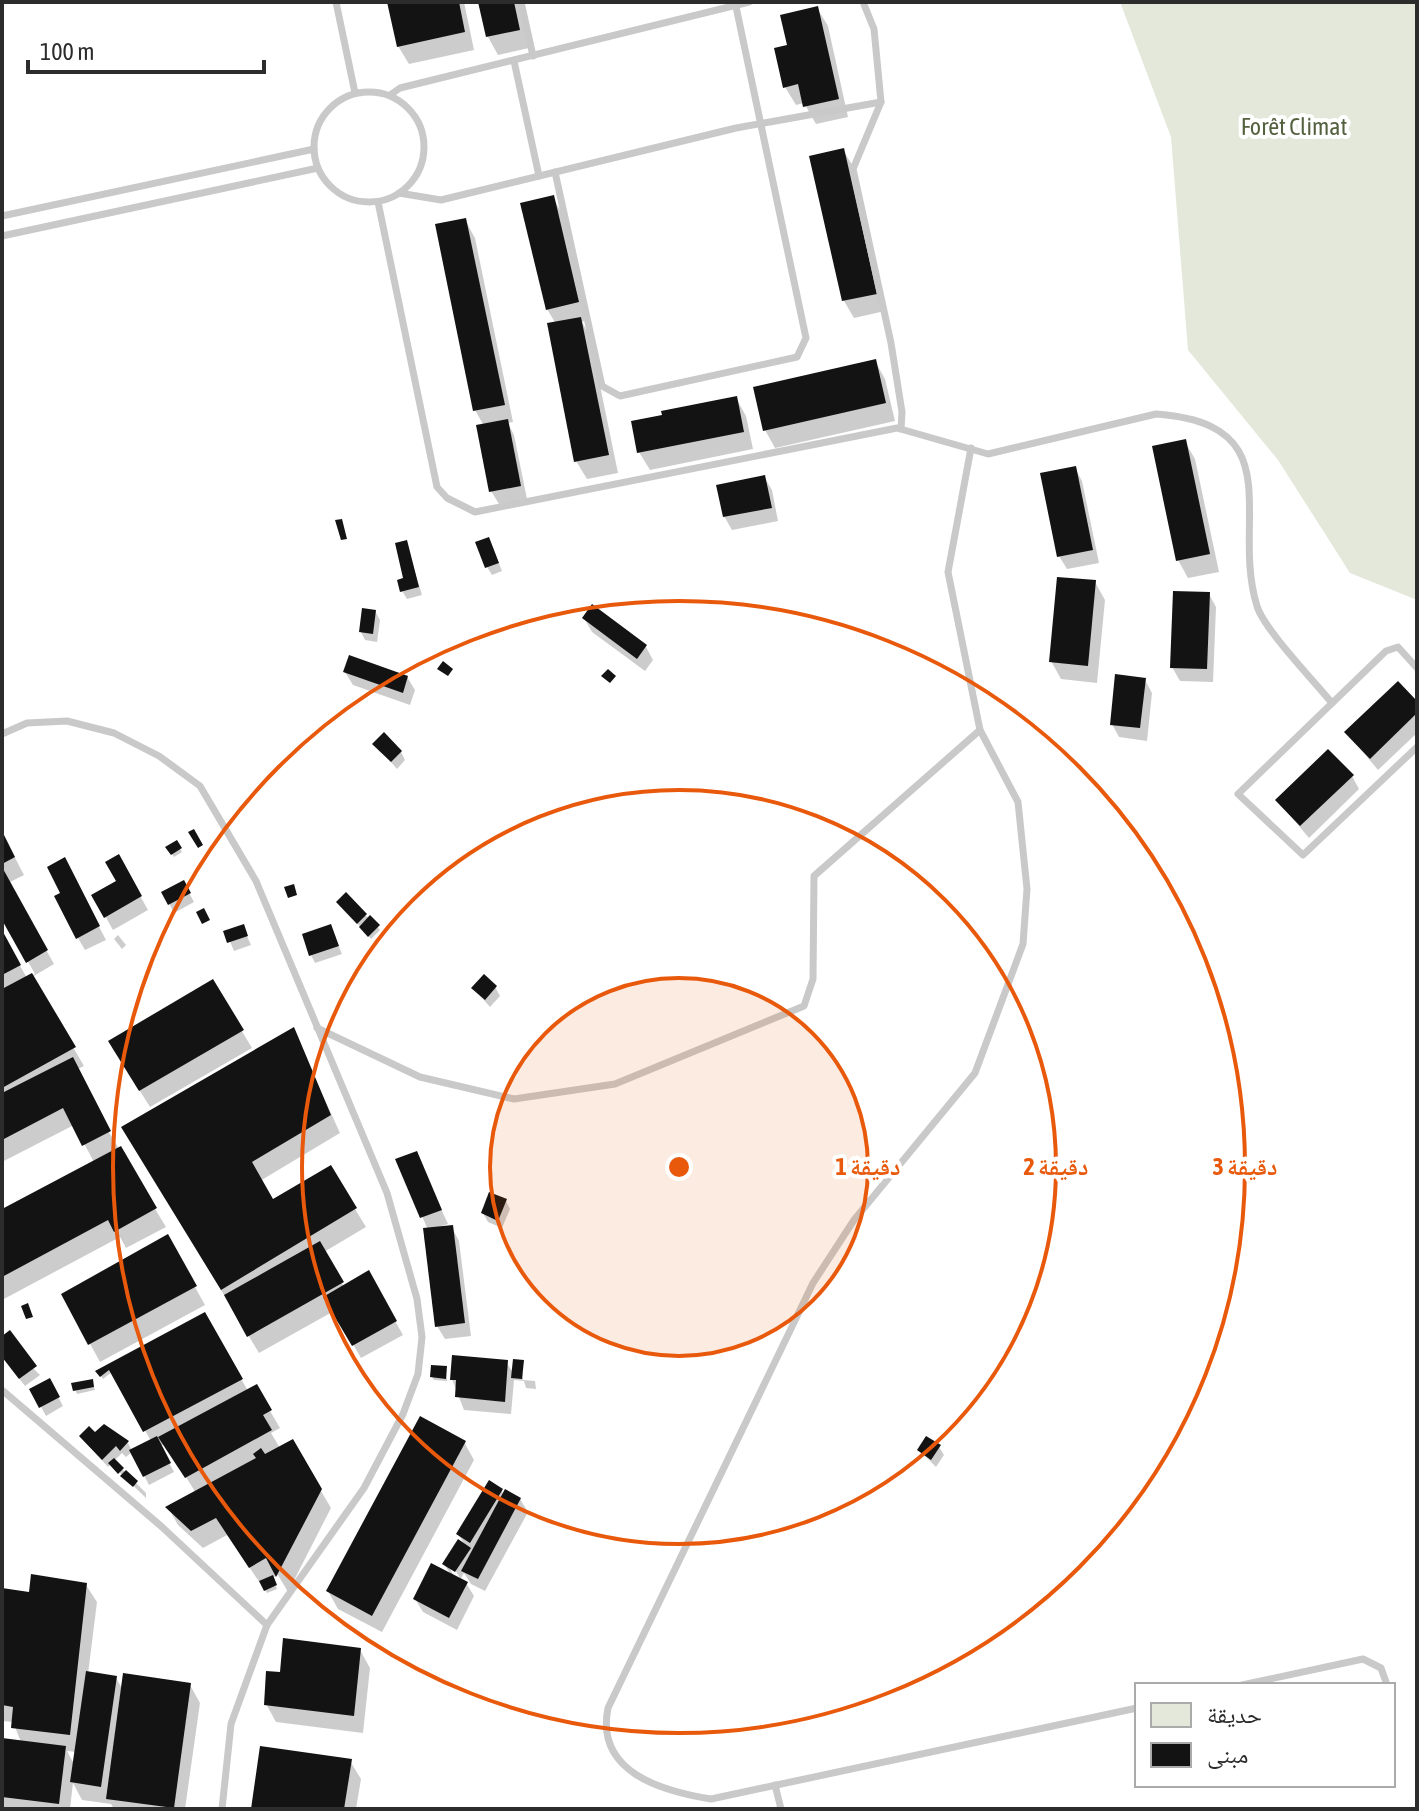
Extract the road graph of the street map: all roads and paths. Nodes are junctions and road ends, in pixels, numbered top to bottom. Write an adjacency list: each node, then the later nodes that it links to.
1 (336, 2): 8 (lane)
2 (521, 2): 6 (lane)
3 (749, 2): 5 (lane)
4 (863, 2): 10 (lane)
5 (735, 3): 6 (lane); 11 (lane)
6 (533, 56): 7 (lane)
7 (514, 61): 9 (lane); 15 (lane)
8 (355, 93): 9 (lane); 12 (lane)
9 (390, 95): 16 (lane)
10 (881, 102): 11 (lane); 20 (lane)
11 (761, 123): 14 (lane); 14 (lane)
12 (314, 149): 13 (lane); 18 (lane)
13 (318, 168): 17 (lane); 19 (lane)
14 (555, 172): 15 (lane)
15 (539, 176): 16 (lane)
16 (399, 193): 17 (lane)
17 (378, 202): 20 (lane)
18 (2, 216)
19 (2, 236)
20 (901, 429): 21 (lane)
21 (971, 448): 23 (lane); 24 (lane)
22 (1417, 668): 23 (lane)
23 (1332, 703): 26 (lane)
24 (980, 730): 27 (lane); 33 (lane)
25 (2, 734): 27 (lane)
26 (1417, 747)
27 (317, 1028): 29 (lane)
28 (2, 1390): 29 (lane)
29 (267, 1625): 34 (lane)
30 (1251, 1683): 31 (lane)
31 (1386, 1683)
32 (1135, 1708): 33 (lane)
33 (775, 1785): 35 (lane)
34 (222, 1809)
35 (781, 1809)

